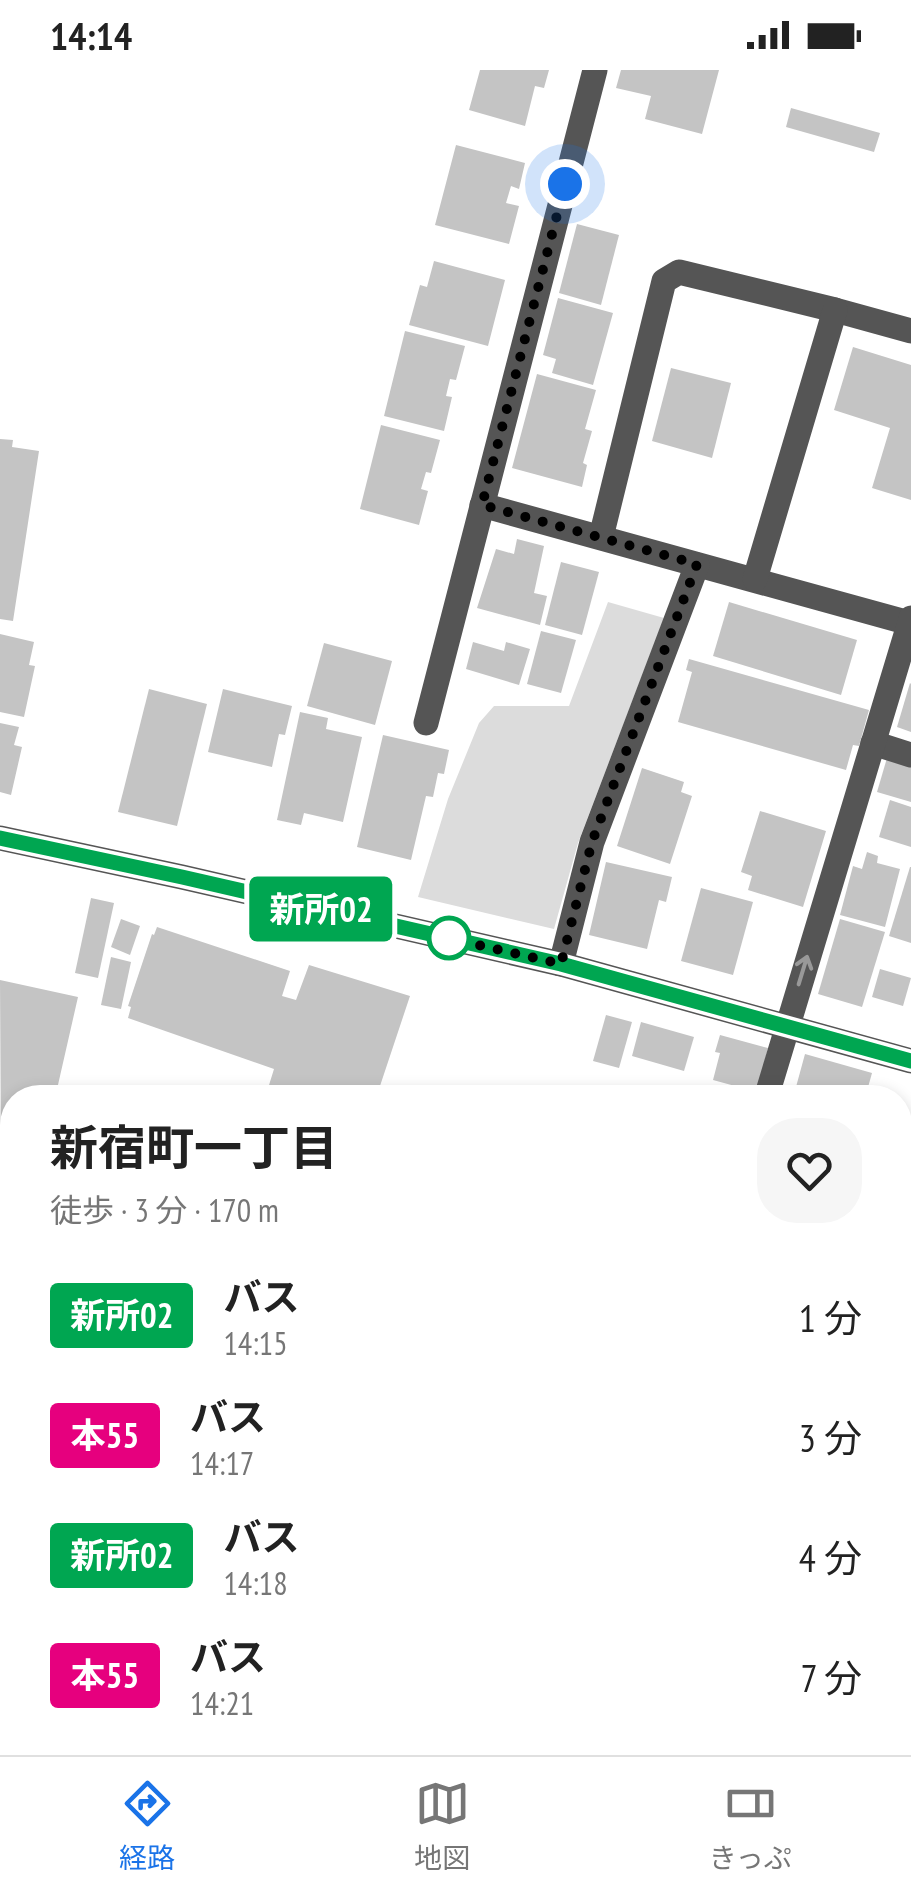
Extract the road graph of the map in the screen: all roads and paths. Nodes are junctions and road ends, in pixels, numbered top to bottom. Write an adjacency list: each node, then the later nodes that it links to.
1 (595, 70): 4 (street)
2 (836, 310): 3 (street); 5 (street); 7 (street)
3 (911, 331)
4 (482, 505): 5 (street); 9 (street)
5 (601, 537): 6 (street)
6 (697, 564): 7 (street); 13 (street)
7 (755, 579): 8 (street)
8 (910, 620): 10 (street)
9 (426, 723)
10 (873, 743): 11 (street); 14 (street, one-way to 10)
11 (911, 755)
12 (0, 838): 13 (street)
13 (561, 964): 14 (street)
14 (786, 1026): 15 (street); 16 (street)
15 (911, 1061)
16 (770, 1085)

